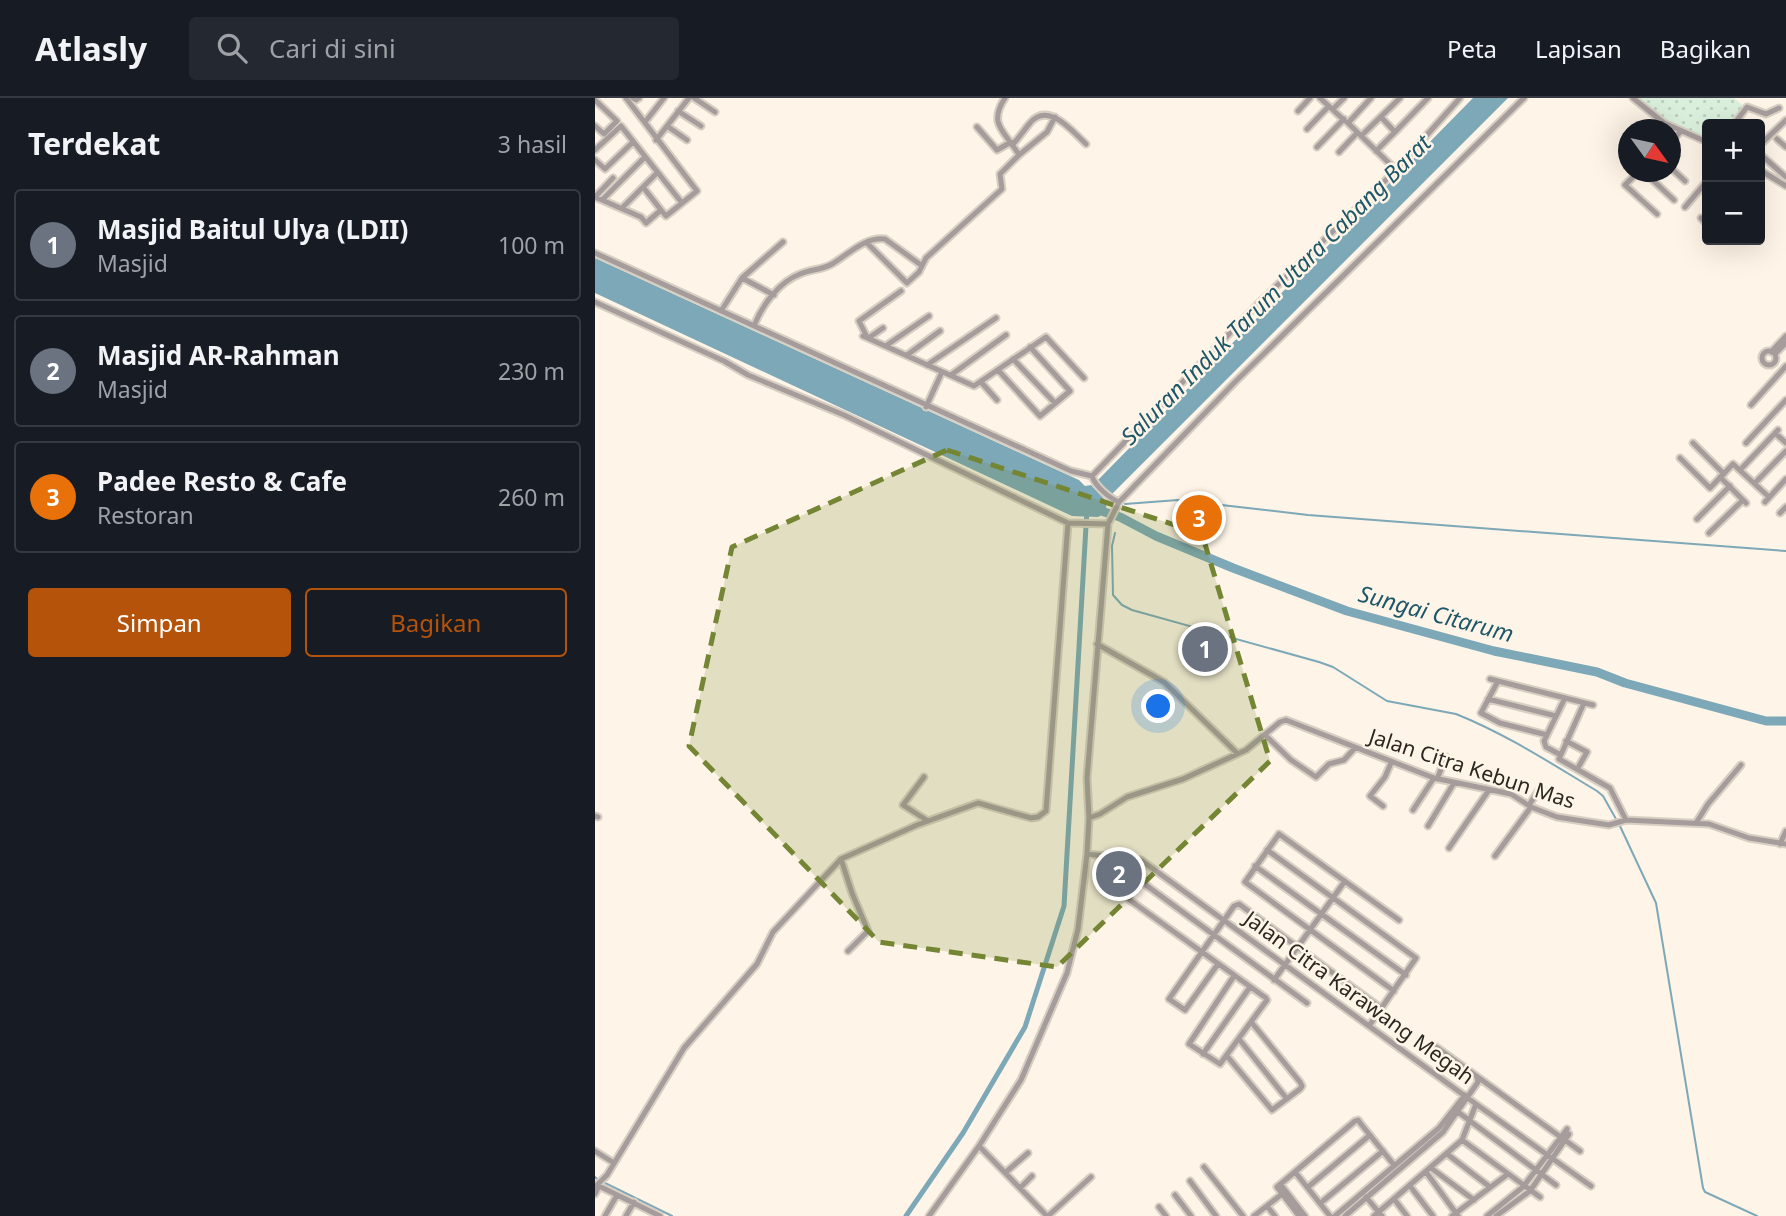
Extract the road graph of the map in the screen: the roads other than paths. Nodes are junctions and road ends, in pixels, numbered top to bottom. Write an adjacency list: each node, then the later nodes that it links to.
1 (626, 98): 28 (street)
2 (633, 98): 3 (street)
3 (639, 98)
4 (664, 98): 28 (street)
5 (691, 98): 19 (street); 21 (street)
6 (1005, 98): 44 (street)
7 (1310, 98): 20 (street)
8 (1320, 98): 17 (street)
9 (1344, 98): 17 (street)
10 (1371, 98): 27 (street)
11 (1400, 98): 23 (street)
12 (1460, 98): 57 (street)
13 (1524, 98): 126 (street)
14 (1633, 98): 24 (street)
15 (1424, 99): 36 (street)
16 (595, 100): 29 (street)
17 (1331, 108): 27 (street); 34 (street)
18 (1779, 108): 25 (street)
19 (678, 111): 31 (street); 32 (street)
20 (1297, 111)
21 (715, 112)
22 (1055, 117): 44 (street); 45 (street); 52 (street)
23 (1381, 117): 36 (street); 37 (street)
24 (1659, 119)
25 (1738, 119)
26 (1786, 120): 42 (street)
27 (1346, 121): 37 (street); 46 (street)
28 (645, 122): 38 (street)
29 (619, 124): 30 (street); 43 (street); 49 (street)
30 (595, 126)
31 (667, 126): 38 (street); 40 (street)
32 (701, 126)
33 (977, 127): 44 (street)
34 (1307, 129)
35 (1681, 131): 41 (street)
36 (1395, 132): 48 (street)
37 (1359, 134): 48 (street); 50 (street)
38 (656, 139): 73 (street)
39 (1777, 139): 47 (street)
40 (687, 140)
41 (1702, 140)
42 (1765, 140)
43 (633, 142): 53 (street); 56 (street)
44 (1011, 144): 52 (street)
45 (1086, 144)
46 (1317, 147)
47 (1786, 147)
48 (1374, 149): 51 (street); 57 (street)
49 (595, 150)
50 (1339, 152)
51 (1366, 153)
52 (1019, 155): 82 (street)
53 (644, 158): 58 (street); 67 (street)
54 (1765, 159): 63 (street)
55 (596, 163): 56 (street)
56 (605, 169): 61 (street)
57 (1396, 170): 122 (street)
58 (657, 173): 68 (street); 73 (street)
59 (1765, 174): 63 (street)
60 (1681, 177): 62 (street)
61 (613, 178): 67 (street); 69 (street)
62 (1685, 181)
63 (1785, 181)
64 (1627, 182): 77 (street)
65 (1655, 182): 71 (street)
66 (1706, 182): 74 (street)
67 (619, 183): 70 (street)
68 (643, 187): 72 (street); 76 (street)
69 (595, 196): 70 (street)
70 (603, 199): 75 (street)
71 (1674, 200)
72 (628, 202): 75 (street); 78 (street)
73 (682, 203): 76 (street)
74 (1685, 207)
75 (622, 208): 78 (street)
76 (661, 210): 78 (street)
77 (1657, 214)
78 (641, 217)
79 (783, 242): 83 (street)
80 (867, 243): 82 (street); 82 (street); 85 (street)
81 (595, 253): 87 (street)
82 (921, 265)
83 (741, 278): 85 (street); 87 (street)
84 (901, 291): 94 (street)
85 (774, 295): 90 (street)
86 (595, 302): 131 (street)
87 (721, 311): 90 (street)
88 (929, 316): 97 (street)
89 (996, 318): 103 (street)
90 (754, 326): 114 (street)
91 (883, 328): 94 (street)
92 (940, 331): 100 (street)
93 (1006, 335): 107 (street)
94 (867, 337): 97 (street)
95 (1786, 337): 99 (street)
96 (1786, 343): 99 (street)
97 (887, 345): 100 (street)
98 (1030, 347): 101 (street); 108 (street); 112 (street)
99 (1773, 353): 102 (street); 102 (street)
100 (907, 355): 103 (street)
101 (1013, 359): 104 (street); 112 (street)
102 (1774, 364): 105 (street)
103 (926, 365): 106 (street)
104 (998, 370): 109 (street); 112 (street)
105 (1785, 371): 113 (street)
106 (942, 372): 107 (street); 114 (street)
107 (951, 375): 109 (street)
108 (1084, 378)
109 (981, 382): 110 (street)
110 (997, 400)
111 (1786, 400): 116 (street)
112 (1055, 403)
113 (1751, 405)
114 (926, 407): 122 (street)
115 (1693, 443): 121 (street)
116 (1746, 443)
117 (1786, 443): 120 (street)
118 (1786, 451): 124 (street)
119 (1680, 458): 121 (street)
120 (1741, 469): 121 (street); 124 (street)
121 (1722, 475): 125 (street)
122 (1093, 479): 126 (street)
123 (1786, 479): 124 (street)
124 (1755, 483)
125 (1730, 486): 129 (street); 132 (street)
126 (1118, 504): 130 (street)
127 (1786, 507): 128 (street)
128 (1780, 513)
129 (1697, 519)
130 (1109, 522): 131 (street); 133 (street)
131 (1068, 523): 162 (street)
132 (1709, 533)
133 (1097, 644): 147 (street); 161 (street)
134 (1490, 679): 135 (street)
135 (1499, 681): 136 (street); 137 (street)
136 (1565, 698): 138 (street); 140 (street)
137 (1488, 699): 140 (street); 141 (street)
138 (1584, 703): 139 (street); 145 (street)
139 (1593, 705)
140 (1556, 716): 143 (street)
141 (1522, 728): 143 (street); 144 (street)
142 (1265, 735): 146 (street, Jalan Citra Kebun Mas); 146 (street); 147 (street, Jalan Citra Kebun Mas)
143 (1547, 735): 148 (street)
144 (1520, 737)
145 (1566, 741): 148 (street); 151 (street)
146 (1355, 748): 150 (street, Jalan Citra Kebun Mas)
147 (1237, 753): 161 (street, Jalan Citra Kebun Mas)
148 (1559, 754): 163 (street)
149 (1446, 757): 154 (street)
150 (1391, 763): 154 (street, Jalan Citra Kebun Mas); 158 (street)
151 (1579, 765)
152 (1741, 765): 164 (street)
153 (924, 777): 162 (street)
154 (1435, 779): 155 (street, Jalan Citra Kebun Mas); 160 (street)
155 (1454, 783): 157 (street, Jalan Citra Kebun Mas); 165 (street)
156 (1541, 787): 159 (street)
157 (1489, 790): 159 (street, Jalan Citra Kebun Mas); 168 (street)
158 (1383, 806)
159 (1530, 806): 163 (street, Jalan Citra Kebun Mas); 171 (street)
160 (1413, 810)
161 (1089, 818): 170 (street)
162 (927, 821): 173 (street)
163 (1623, 821): 164 (street)
164 (1696, 823): 167 (street)
165 (1428, 826)
166 (1786, 831): 167 (street)
167 (1783, 844)
168 (1449, 848)
169 (1267, 850): 174 (street); 176 (street); 177 (street)
170 (1087, 853): 172 (street, Jalan Citra Karawang Megah); 211 (street)
171 (1495, 856)
172 (1106, 857): 175 (street); 179 (street, Jalan Citra Karawang Megah)
173 (841, 859): 184 (street); 218 (street)
174 (1255, 866): 178 (street); 181 (street)
175 (1130, 874): 182 (street); 185 (street)
176 (1345, 881): 177 (street); 180 (street)
177 (1333, 897): 178 (street); 188 (street)
178 (1322, 914): 181 (street); 188 (street)
179 (1224, 920): 182 (street); 183 (street); 187 (street, Jalan Citra Karawang Megah)
180 (1399, 920)
181 (1310, 930): 183 (street); 192 (street)
182 (1213, 935): 185 (street); 190 (street)
183 (1297, 948): 187 (street); 194 (street)
184 (848, 951)
185 (1201, 951): 186 (street); 186 (street)
186 (1218, 964): 189 (street)
187 (1285, 965): 190 (street); 196 (street, Jalan Citra Karawang Megah)
188 (1406, 975): 192 (street)
189 (1234, 976): 191 (street); 199 (street)
190 (1274, 980): 193 (street)
191 (1250, 987): 195 (street); 199 (street)
192 (1394, 991): 194 (street)
193 (1307, 1003)
194 (1382, 1009): 196 (street)
195 (1252, 1023): 197 (street); 203 (street)
196 (1369, 1026): 202 (street, Jalan Citra Karawang Megah)
197 (1239, 1039): 200 (street); 203 (street)
198 (1432, 1044): 201 (street)
199 (1203, 1054): 200 (street)
200 (1227, 1056): 203 (street)
201 (1477, 1077): 202 (street); 209 (street)
202 (1467, 1096): 204 (street, Jalan Citra Karawang Megah); 205 (street); 219 (street)
203 (1287, 1099)
204 (1476, 1104): 206 (street, Jalan Citra Karawang Megah); 217 (street)
205 (1458, 1112): 206 (street); 243 (street)
206 (1470, 1121): 210 (street, Jalan Citra Karawang Megah); 225 (street)
207 (1568, 1132): 209 (street)
208 (1370, 1135): 213 (street); 223 (street); 236 (street)
209 (1563, 1139): 214 (street); 217 (street)
210 (1462, 1140): 216 (street, Jalan Citra Karawang Megah); 226 (street)
211 (979, 1146): 222 (street); 257 (street)
212 (595, 1151): 218 (street)
213 (1383, 1151): 219 (street); 247 (street)
214 (1580, 1151)
215 (1028, 1153): 222 (street)
216 (1447, 1154): 221 (street, Jalan Citra Karawang Megah); 233 (street)
217 (1550, 1156): 225 (street); 234 (street)
218 (614, 1163): 235 (street)
219 (1394, 1165): 243 (street)
220 (1205, 1167): 262 (street)
221 (1431, 1168): 224 (street, Jalan Citra Karawang Megah); 246 (street)
222 (1006, 1172): 237 (street)
223 (1295, 1172): 231 (street); 236 (street)
224 (1426, 1172): 232 (street, Jalan Citra Karawang Megah); 253 (street)
225 (1540, 1172): 230 (street); 238 (street)
226 (1508, 1174): 233 (street); 238 (street)
227 (1032, 1176): 237 (street)
228 (1091, 1177): 258 (street)
229 (1189, 1181): 261 (street)
230 (1556, 1185)
231 (1279, 1186): 240 (street); 266 (street)
232 (1410, 1186): 245 (street, Jalan Citra Karawang Megah); 270 (street)
233 (1490, 1186): 246 (street)
234 (1591, 1186)
235 (595, 1187)
236 (1308, 1187): 267 (street)
237 (1020, 1188): 258 (street)
238 (1527, 1189): 244 (street); 271 (street); 272 (street)
239 (595, 1194): 241 (street)
240 (1282, 1194): 249 (street); 265 (street)
241 (617, 1195): 248 (street); 254 (street)
242 (1175, 1195): 260 (street)
243 (1364, 1195): 252 (street); 267 (street); 268 (street)
244 (1540, 1198)
245 (1394, 1199): 252 (street, Jalan Citra Karawang Megah); 269 (street)
246 (1474, 1200): 253 (street)
247 (1323, 1201)
248 (634, 1202): 251 (street); 255 (street)
249 (1267, 1206): 263 (street); 264 (street)
250 (1159, 1207): 259 (street)
251 (650, 1214): 256 (street)
252 (1378, 1215)
253 (1455, 1215)
254 (605, 1216)
255 (626, 1216)
256 (660, 1216)
257 (929, 1216)
258 (1047, 1216)
259 (1166, 1216)
260 (1191, 1216)
261 (1216, 1216)
262 (1243, 1216)
263 (1254, 1216)
264 (1275, 1216)
265 (1299, 1216)
266 (1305, 1216)
267 (1332, 1216)
268 (1345, 1216)
269 (1407, 1216)
270 (1433, 1216)
271 (1487, 1216)
272 (1496, 1216)

